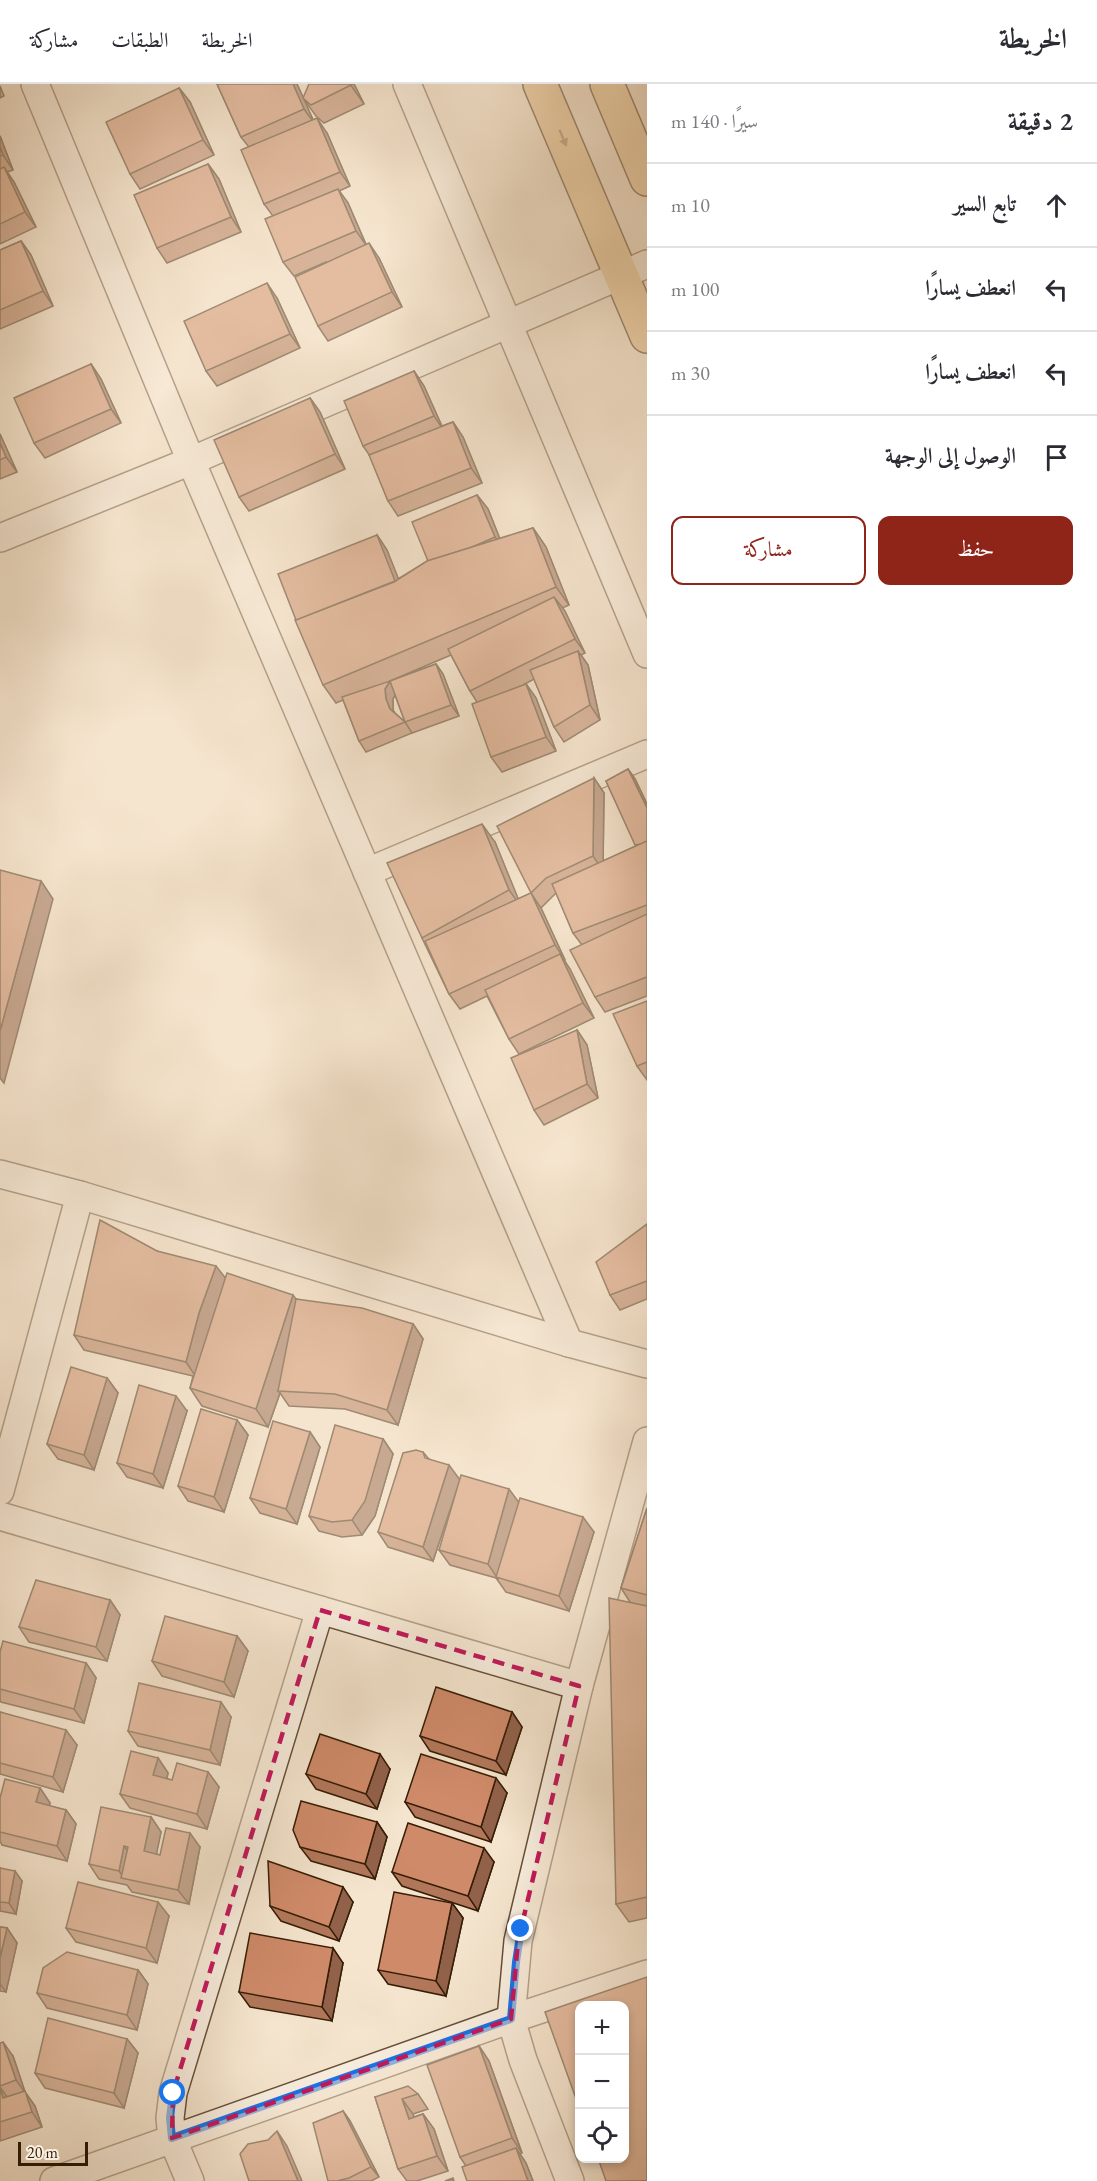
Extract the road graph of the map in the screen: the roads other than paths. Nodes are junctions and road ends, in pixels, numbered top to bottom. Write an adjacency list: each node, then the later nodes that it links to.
1 (35, 84): 9 (street)
2 (407, 84): 7 (street)
3 (540, 84): 6 (main road, one-way to 6)
4 (607, 84): 5 (main road)
5 (647, 179)
6 (634, 269): 7 (street); 8 (main road)
7 (507, 323): 9 (street); 11 (street)
8 (647, 336)
9 (190, 461): 10 (street); 13 (street)
10 (0, 538)
11 (647, 654)
12 (647, 754): 13 (street)
13 (367, 872): 16 (street)
14 (0, 1174): 15 (street)
15 (80, 1195): 16 (street); 19 (street)
16 (569, 1343): 17 (street)
17 (647, 1364)
18 (647, 1441): 22 (street)
19 (0, 1491)
20 (0, 1516): 21 (street)
21 (320, 1610): 22 (street); 25 (street)
22 (579, 1686): 24 (street)
23 (647, 1974): 24 (street)
24 (511, 2019): 25 (street); 28 (street)
25 (172, 2138): 26 (street); 27 (street)
26 (54, 2181)
27 (190, 2181)
28 (570, 2181)

